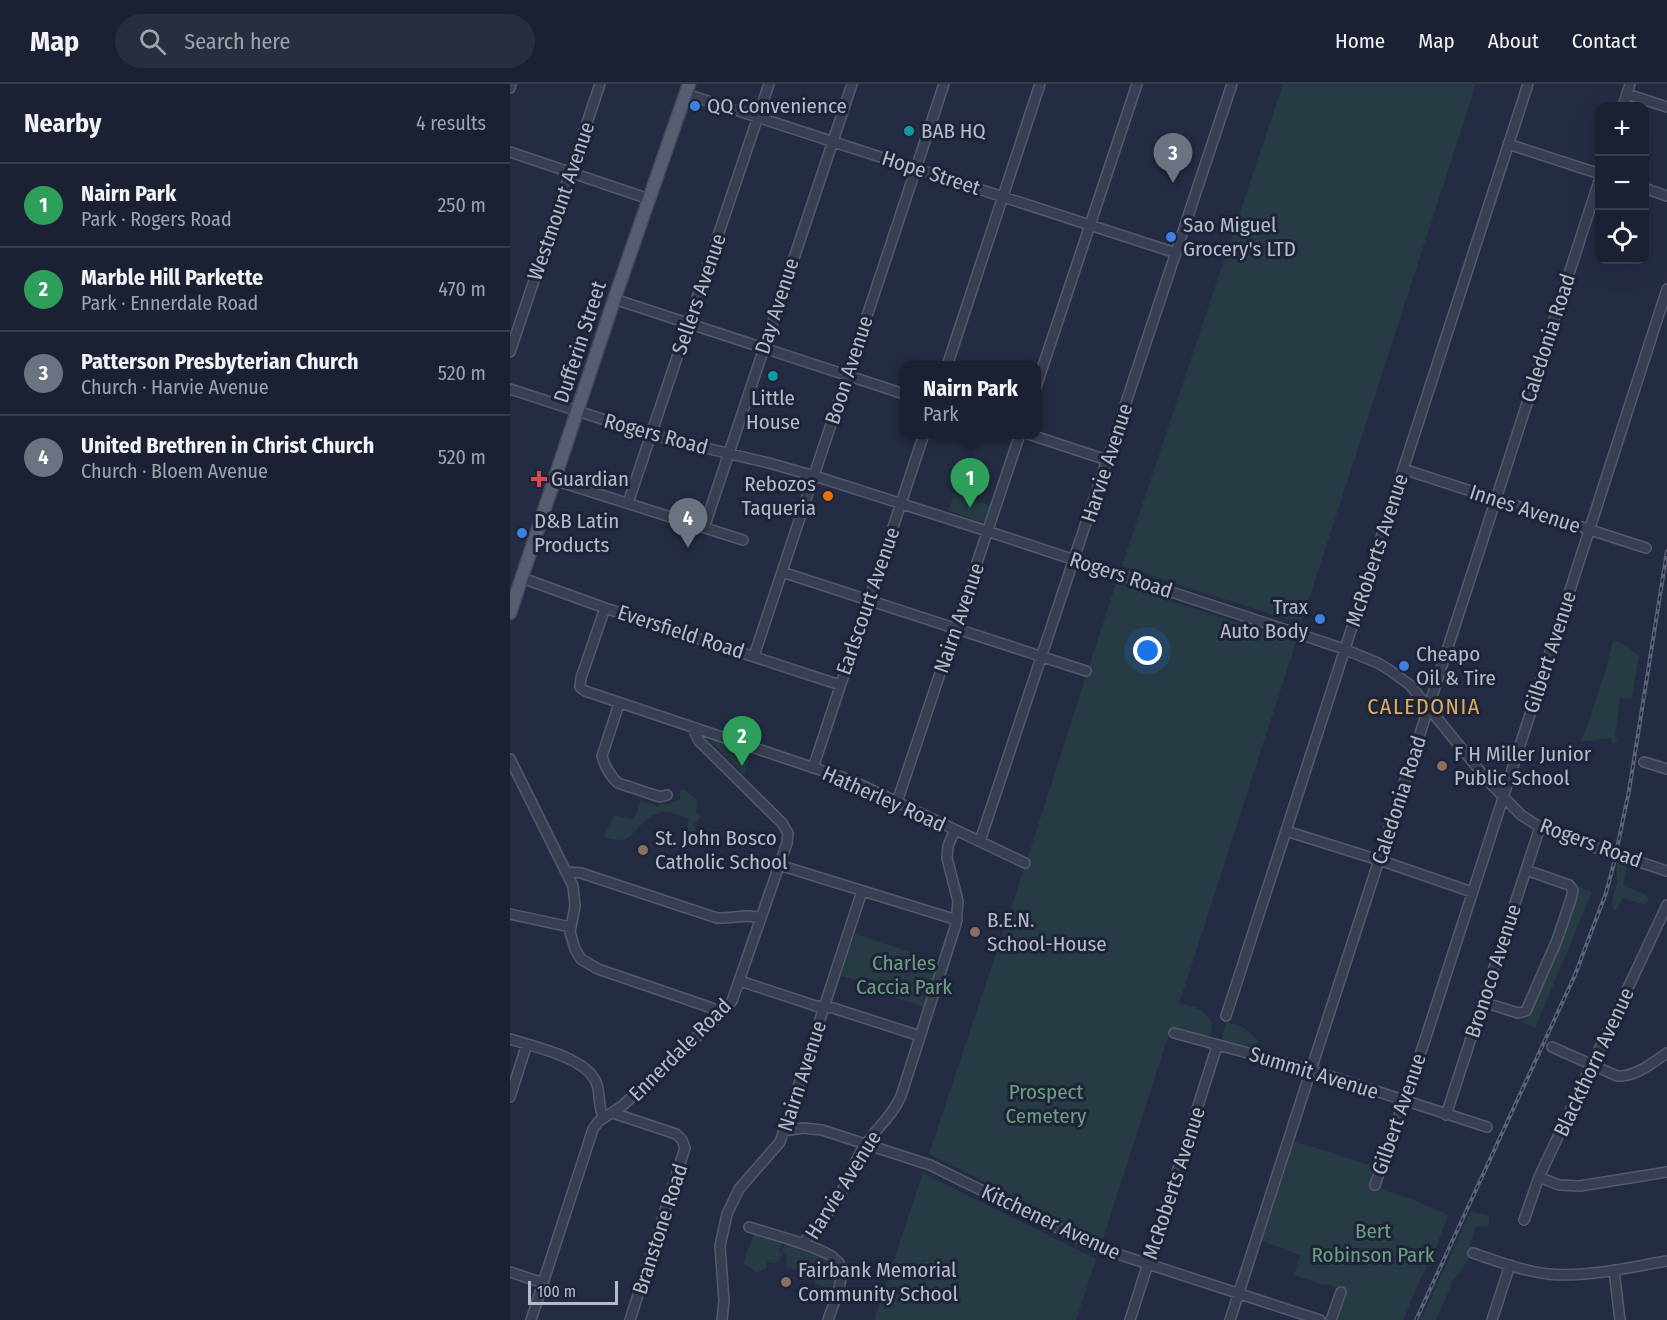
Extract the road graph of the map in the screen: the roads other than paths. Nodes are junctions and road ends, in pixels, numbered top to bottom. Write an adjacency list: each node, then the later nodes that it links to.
1 (600, 84): 19 (street, Westmount Avenue)
2 (769, 84): 14 (street, Sellers Avenue)
3 (852, 84): 15 (street, Day Avenue)
4 (944, 84): 18 (street, Boon Avenue)
5 (1040, 84): 24 (street)
6 (1137, 84): 26 (street)
7 (1233, 84): 27 (street, Harvie Avenue)
8 (1528, 84): 16 (street, McRoberts Avenue)
9 (1630, 84): 11 (street)
10 (687, 89): 14 (street, Hope Street); 25 (main road, Dufferin Street)
11 (1627, 94): 12 (street); 13 (street)
12 (1624, 102)
13 (1667, 107)
14 (758, 117): 15 (street, Hope Street); 30 (street, Sellers Avenue)
15 (832, 142): 18 (street, Hope Street); 31 (street, Day Avenue)
16 (1508, 144): 20 (street); 45 (street, McRoberts Avenue)
17 (510, 152): 19 (street)
18 (916, 169): 24 (street, Hope Street); 35 (street, Boon Avenue)
19 (570, 172): 25 (street); 32 (street, Westmount Avenue)
20 (1595, 175)
21 (1595, 188): 48 (street, Caledonia Road)
22 (1649, 190): 23 (street)
23 (1667, 196)
24 (1004, 197): 26 (street, Hope Street); 33 (street)
25 (649, 199): 29 (main road, Dufferin Street)
26 (1090, 225): 27 (street, Hope Street); 34 (street)
27 (1176, 254): 44 (street, Harvie Avenue)
28 (1667, 289): 52 (street, Gilbert Avenue)
29 (614, 299): 30 (street); 38 (main road, Dufferin Street)
30 (688, 324): 31 (street); 39 (street, Sellers Avenue)
31 (763, 348): 35 (street); 43 (street, Day Avenue)
32 (510, 352)
33 (949, 361)
34 (1041, 372)
35 (848, 375): 37 (street); 46 (street, Boon Avenue)
36 (510, 389): 38 (street, Rogers Road)
37 (900, 393)
38 (578, 412): 39 (street, Rogers Road); 47 (main road, Dufferin Street)
39 (651, 435): 43 (street, Rogers Road); 49 (street, Sellers Avenue)
40 (923, 439): 50 (street, Earlscourt Avenue)
41 (1019, 439): 53 (street, Nairn Avenue)
42 (1041, 439): 44 (street)
43 (728, 453): 46 (street, Rogers Road); 51 (street, Day Avenue)
44 (1107, 460): 56 (street, Harvie Avenue)
45 (1403, 469): 48 (street, Innes Avenue); 63 (street, McRoberts Avenue)
46 (814, 476): 50 (street, Rogers Road); 57 (street, Boon Avenue)
47 (554, 480): 49 (street); 58 (main road, Dufferin Street)
48 (1495, 499): 52 (street, Innes Avenue); 69 (street, Caledonia Road)
49 (628, 503): 51 (street)
50 (901, 503): 53 (street, Rogers Road); 59 (street, Earlscourt Avenue)
51 (704, 528): 54 (street)
52 (1589, 529): 55 (street, Innes Avenue); 76 (street, Gilbert Avenue)
53 (989, 531): 56 (street, Rogers Road); 62 (street, Nairn Avenue)
54 (743, 540)
55 (1646, 548)
56 (1074, 560): 63 (street, Rogers Road); 65 (street, Harvie Avenue)
57 (782, 572): 59 (street); 64 (street, Boon Avenue)
58 (522, 578): 60 (street, Eversfield Road); 61 (main road, Dufferin Street)
59 (868, 600): 62 (street); 67 (street, Earlscourt Avenue)
60 (605, 608): 64 (street, Eversfield Road); 68 (street, Hatherley Road)
61 (510, 613)
62 (956, 628): 65 (street); 77 (street, Nairn Avenue)
63 (1344, 649): 69 (street, Rogers Road); 80 (street, McRoberts Avenue)
64 (754, 656): 67 (street, Eversfield Road)
65 (1042, 657): 66 (street); 81 (street, Harvie Avenue)
66 (1086, 672)
67 (840, 685): 73 (street, Earlscourt Avenue)
68 (619, 704): 70 (street, Hatherley Road); 75 (street)
69 (1429, 707): 76 (street, Rogers Road); 82 (street, Caledonia Road)
70 (693, 728): 73 (street, Hatherley Road); 84 (street, Ennerdale Road)
71 (510, 759): 87 (street)
72 (1644, 762): 74 (street)
73 (813, 768): 77 (street, Hatherley Road)
74 (1667, 769)
75 (667, 795)
76 (1502, 796): 78 (street, Rogers Road); 89 (street, Gilbert Avenue)
77 (897, 802): 79 (street, Hatherley Road)
78 (1540, 827): 85 (street, Bronoco Avenue); 86 (street, Rogers Road)
79 (955, 830): 81 (street, Hatherley Road); 93 (street, Harvie Avenue)
80 (1286, 831): 82 (street); 99 (street, McRoberts Avenue)
81 (980, 841): 83 (street, Hatherley Road)
82 (1379, 860): 89 (street); 108 (street, Caledonia Road)
83 (1025, 863)
84 (779, 865): 88 (street); 92 (street, Ennerdale Road)
85 (1526, 870): 96 (street, Bronoco Avenue); 96 (street)
86 (1667, 871)
87 (567, 872): 92 (street); 94 (street)
88 (862, 891): 93 (street); 97 (street, Nairn Avenue)
89 (1472, 892): 110 (street, Gilbert Avenue)
90 (1667, 905): 107 (street, Blackthorn Avenue)
91 (510, 914): 94 (street)
92 (761, 918): 95 (street, Ennerdale Road)
93 (957, 920): 101 (street, Harvie Avenue)
94 (570, 927): 98 (street)
95 (740, 981): 97 (street); 98 (street, Ennerdale Road)
96 (1483, 1002): 112 (street, Bronoco Avenue)
97 (824, 1006): 101 (street); 115 (street, Nairn Avenue)
98 (722, 1013): 111 (street, Ennerdale Road)
99 (1226, 1016)
100 (1174, 1032): 104 (street, Summit Avenue)
101 (920, 1036): 116 (street, Harvie Avenue)
102 (510, 1039): 103 (street)
103 (527, 1044): 109 (street); 113 (street)
104 (1217, 1046): 108 (street, Summit Avenue); 125 (street, McRoberts Avenue)
105 (1552, 1047): 107 (street)
106 (1667, 1053): 107 (street)
107 (1591, 1066): 118 (street, Blackthorn Avenue)
108 (1311, 1070): 110 (street, Summit Avenue); 131 (street, Caledonia Road)
109 (510, 1097)
110 (1404, 1101): 112 (street, Summit Avenue); 119 (street, Gilbert Avenue)
111 (614, 1113): 113 (street, Ennerdale Road); 133 (street, Branstone Road)
112 (1446, 1115): 114 (street, Summit Avenue)
113 (604, 1118): 129 (street)
114 (1487, 1128)
115 (784, 1131): 116 (street, Kitchener Avenue); 134 (street, Nairn Avenue)
116 (866, 1144): 122 (street, Harvie Avenue); 125 (street, Kitchener Avenue)
117 (1667, 1172): 118 (street)
118 (1539, 1177): 120 (street, Blackthorn Avenue)
119 (1375, 1185)
120 (1524, 1220)
121 (749, 1227): 122 (street)
122 (804, 1244): 135 (street, Harvie Avenue)
123 (1473, 1253): 126 (street)
124 (1667, 1261): 127 (street)
125 (1148, 1265): 131 (street, Kitchener Avenue); 136 (street, McRoberts Avenue)
126 (1510, 1265): 127 (street); 140 (street)
127 (1614, 1270): 141 (street)
128 (510, 1272): 129 (street)
129 (543, 1283): 132 (street)
130 (1341, 1292): 139 (street)
131 (1239, 1294): 137 (street, Caledonia Road); 138 (street, Kitchener Avenue)
132 (531, 1320)
133 (630, 1320)
134 (722, 1320)
135 (828, 1320)
136 (1130, 1320)
137 (1230, 1320)
138 (1320, 1320)
139 (1331, 1320)
140 (1492, 1320)
141 (1620, 1320)

